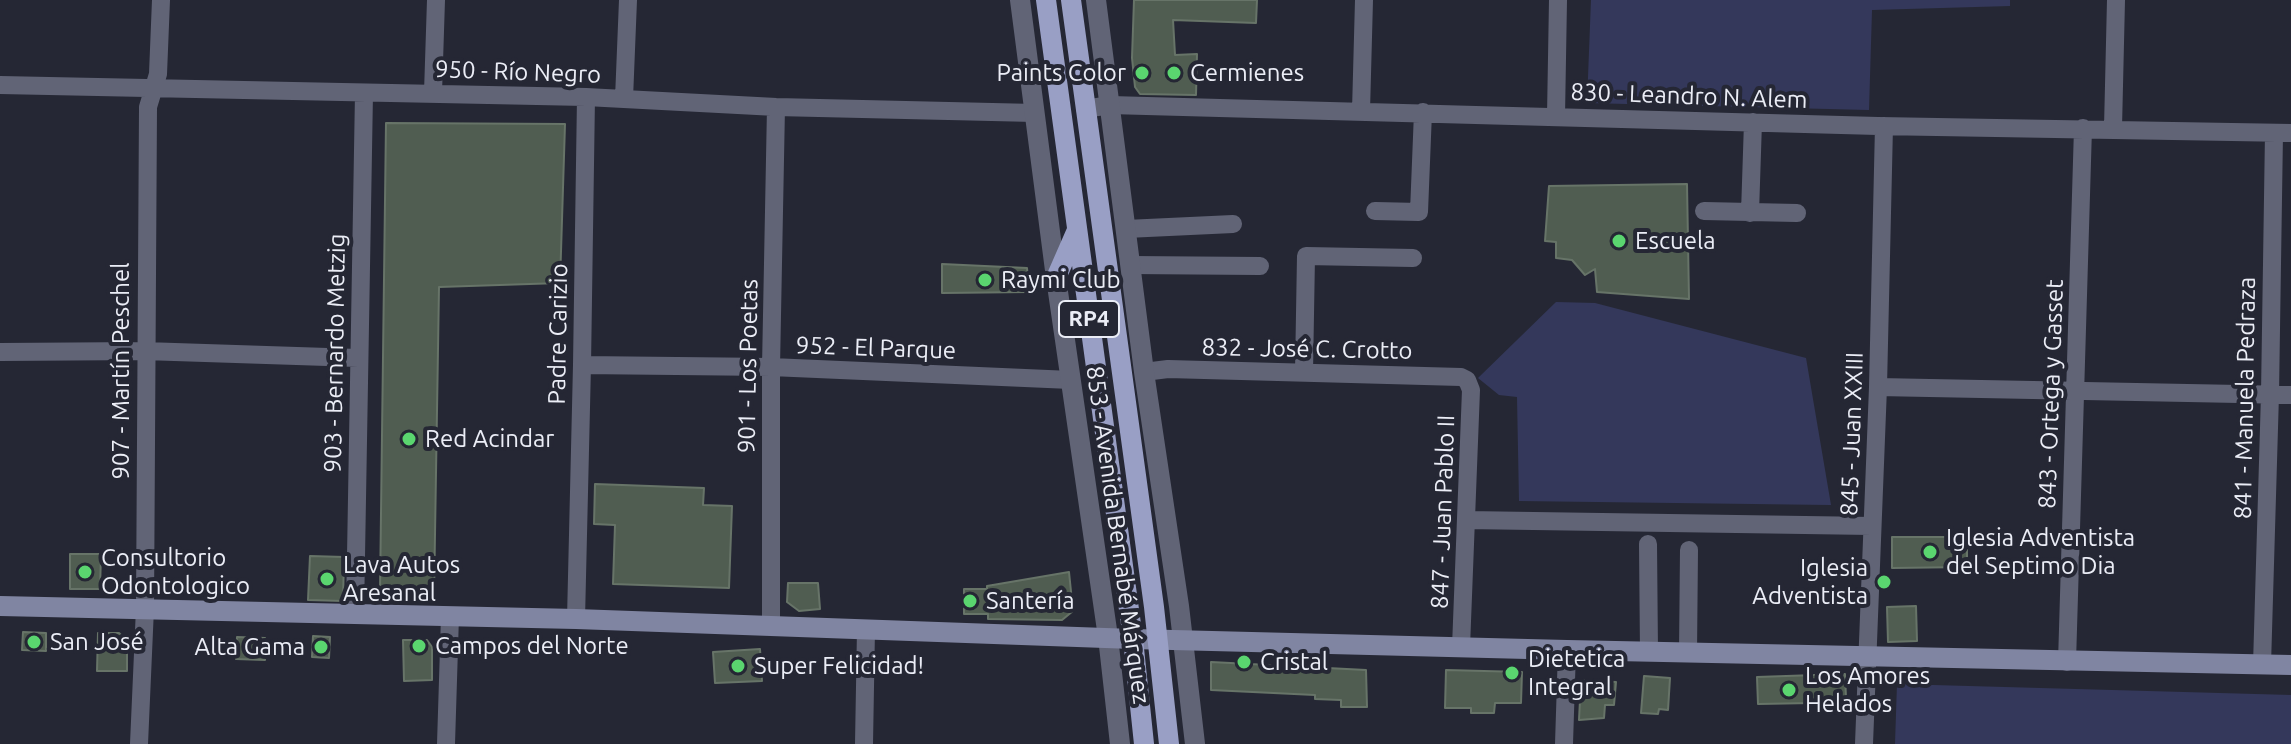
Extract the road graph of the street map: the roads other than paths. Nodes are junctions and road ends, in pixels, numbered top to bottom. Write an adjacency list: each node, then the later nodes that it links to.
1 (161, 0): 12 (street, 907 - Martín Peschel)
2 (436, 0): 14 (street)
3 (628, 0): 16 (street)
4 (1020, 0): 22 (street, 853 - Avenida Bernabé Márquez)
5 (1046, 0): 35 (main road, 853 - Avenida Bernabé Márquez / RP4)
6 (1071, 0): 19 (main road, 853 - Avenida Bernabé Márquez / RP4)
7 (1096, 0): 17 (street, 853 - Avenida Bernabé Márquez)
8 (1364, 0): 20 (street)
9 (1558, 0): 23 (street)
10 (2116, 0): 27 (street)
11 (0, 85): 12 (street, 950 - Río Negro)
12 (153, 89): 13 (street, 950 - Río Negro); 40 (street, 907 - Martín Peschel)
13 (364, 93): 14 (street, 950 - Río Negro); 42 (street, 903 - Bernardo Metzig)
14 (433, 93): 15 (street, 950 - Río Negro)
15 (586, 97): 16 (street, 950 - Río Negro); 43 (street, Padre Carizio)
16 (624, 99): 18 (street, 950 - Río Negro)
17 (1110, 105): 19 (street, 830 - Leandro N. Alem); 20 (street, 830 - Leandro N. Alem); 34 (street, 853 - Avenida Bernabé Márquez)
18 (776, 107): 22 (street, 950 - Río Negro); 44 (street, 901 - Los Poetas)
19 (1085, 109): 66 (main road, 853 - Avenida Bernabé Márquez / RP4)
20 (1361, 111): 21 (street, 830 - Leandro N. Alem)
21 (1423, 112): 23 (street, 830 - Leandro N. Alem); 29 (street)
22 (1035, 113): 39 (street, 853 - Avenida Bernabé Márquez)
23 (1556, 116): 24 (street, 830 - Leandro N. Alem)
24 (1753, 122): 25 (street, 830 - Leandro N. Alem); 31 (street)
25 (1884, 126): 26 (street, 830 - Leandro N. Alem); 49 (street, 845 - Juan XXIII)
26 (2083, 128): 27 (street, 830 - Leandro N. Alem); 50 (street, 843 - Ortega y Gasset)
27 (2113, 128): 28 (street, 830 - Leandro N. Alem)
28 (2283, 133): 51 (street, 841 - Manuela Pedraza)
29 (1375, 211)
30 (1704, 211): 31 (street)
31 (1750, 213): 32 (street)
32 (1797, 213)
33 (1233, 224): 34 (street)
34 (1126, 229): 37 (street, 853 - Avenida Bernabé Márquez)
35 (1077, 230): 39 (main road); 65 (main road, 853 - Avenida Bernabé Márquez / RP4)
36 (1413, 258): 46 (street)
37 (1130, 265): 38 (street); 45 (street, 853 - Avenida Bernabé Márquez)
38 (1260, 266)
39 (1056, 278): 47 (street, 853 - Avenida Bernabé Márquez)
40 (144, 351): 41 (street); 42 (street); 58 (street, 907 - Martín Peschel)
41 (0, 352)
42 (358, 358): 59 (street, 903 - Bernardo Metzig)
43 (582, 365): 44 (street, 952 - El Parque); 61 (street, Padre Carizio)
44 (771, 367): 47 (street, 952 - El Parque); 62 (street, 901 - Los Poetas)
45 (1144, 372): 46 (street, 832 - José C. Crotto); 67 (street, 853 - Avenida Bernabé Márquez)
46 (1304, 372): 48 (street, 832 - José C. Crotto)
47 (1071, 380): 64 (street, 853 - Avenida Bernabé Márquez)
48 (1467, 380): 53 (street, 847 - Juan Pablo II)
49 (1878, 387): 50 (street); 54 (street, 845 - Juan XXIII)
50 (2075, 391): 51 (street); 73 (street, 843 - Ortega y Gasset)
51 (2270, 394): 52 (street); 74 (street, 841 - Manuela Pedraza)
52 (2291, 395)
53 (1466, 520): 54 (street); 68 (street, 847 - Juan Pablo II)
54 (1872, 526): 72 (street, 845 - Juan XXIII)
55 (1648, 544): 70 (street)
56 (1689, 550): 71 (street)
57 (0, 606): 58 (main road)
58 (145, 608): 59 (main road); 76 (street, 907 - Martín Peschel)
59 (355, 614): 60 (main road)
60 (450, 616): 61 (main road); 77 (street)
61 (576, 619): 62 (main road)
62 (771, 626): 63 (main road)
63 (866, 629): 64 (main road); 78 (street)
64 (1108, 637): 65 (main road); 79 (street, 853 - Avenida Bernabé Márquez)
65 (1133, 639): 66 (main road); 80 (main road, 853 - Avenida Bernabé Márquez / RP4)
66 (1158, 639): 67 (main road); 81 (main road, 853 - Avenida Bernabé Márquez / RP4)
67 (1184, 640): 68 (main road); 82 (street, 853 - Avenida Bernabé Márquez)
68 (1461, 647): 69 (main road)
69 (1567, 650): 70 (main road); 83 (street)
70 (1649, 652): 71 (main road)
71 (1688, 653): 72 (main road)
72 (1867, 657): 73 (main road); 84 (street, 845 - Juan XXIII)
73 (2067, 662): 74 (main road)
74 (2262, 665): 75 (main road)
75 (2291, 665)
76 (139, 744)
77 (446, 744)
78 (864, 744)
79 (1120, 744)
80 (1144, 744)
81 (1169, 744)
82 (1195, 744)
83 (1564, 744)
84 (1864, 744)

